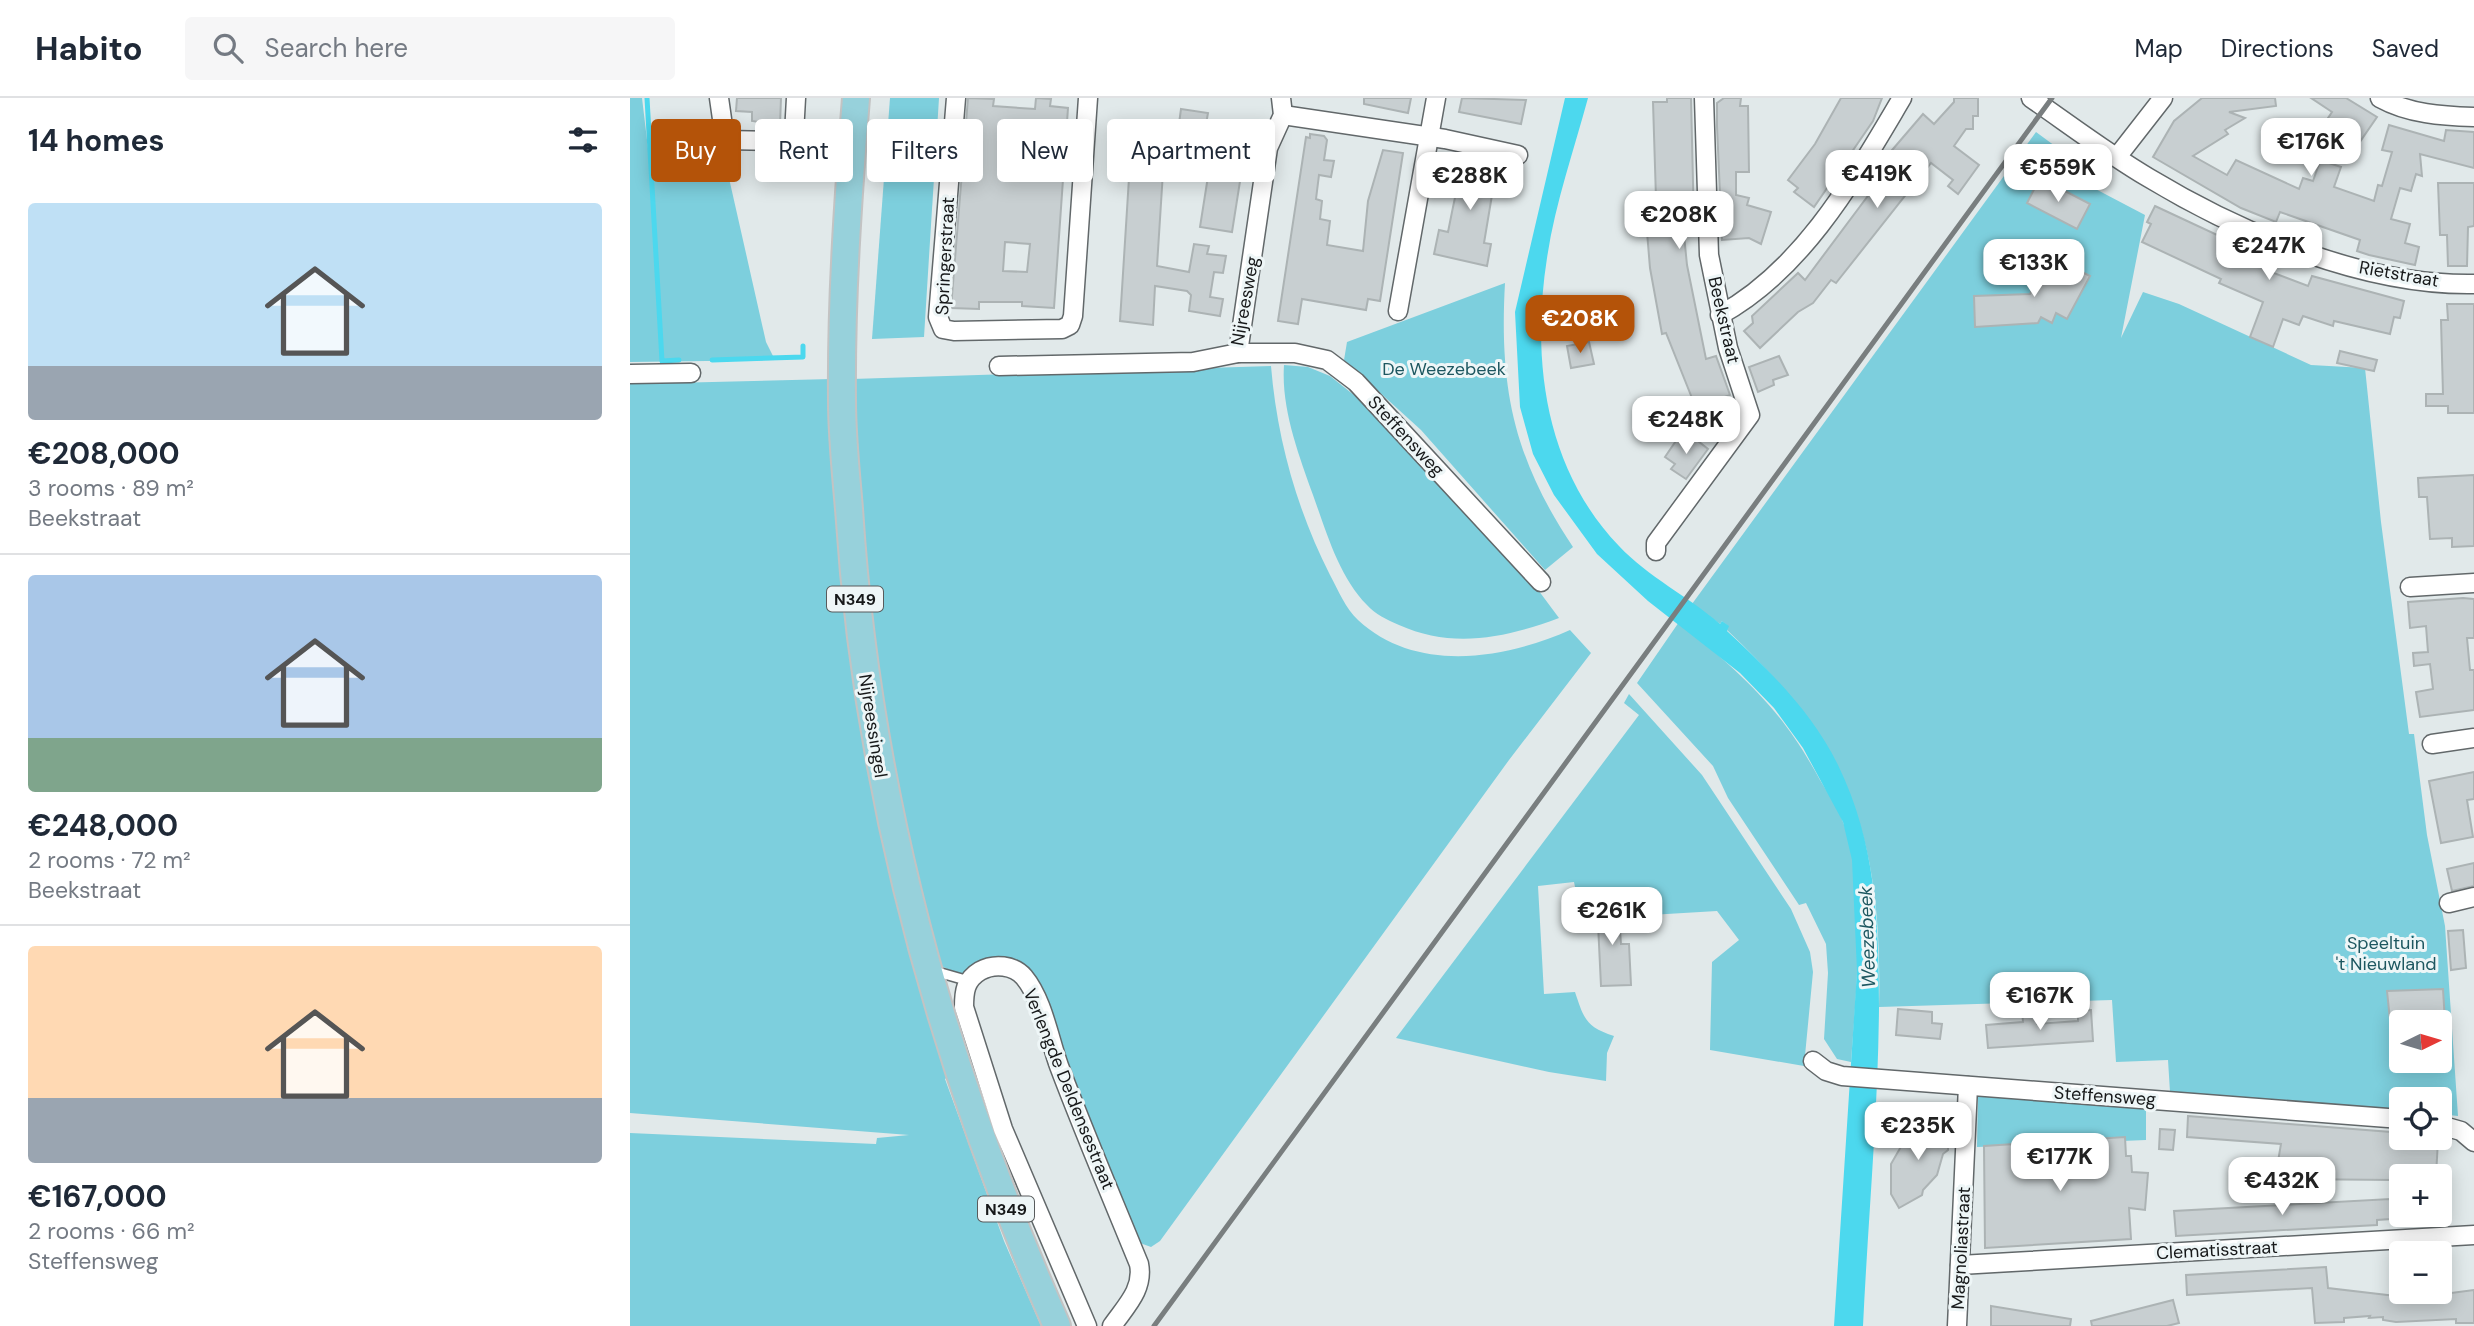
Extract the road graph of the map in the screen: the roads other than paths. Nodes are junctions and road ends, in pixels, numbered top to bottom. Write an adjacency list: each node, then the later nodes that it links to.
1 (719, 98): 2 (street)
2 (796, 98)
3 (856, 98): 32 (main road, Nijreessingel / N349)
4 (956, 98): 5 (street, Springerstraat)
5 (1088, 98)
6 (1436, 98): 14 (street)
7 (1704, 98): 19 (street, Beekstraat)
8 (1902, 98): 19 (street)
9 (2031, 98): 16 (street, Rietstraat)
10 (2163, 98): 16 (street)
11 (2380, 98): 13 (street)
12 (1282, 107): 14 (street); 20 (street, Nijreesweg)
13 (2474, 117)
14 (1428, 137): 15 (street); 18 (street)
15 (1518, 155)
16 (2117, 157): 17 (street, Rietstraat)
17 (2474, 284)
18 (1398, 311)
19 (1720, 315): 24 (street, Beekstraat)
20 (1238, 353): 21 (street, Nijreesweg); 25 (street, Steffensweg)
21 (999, 366)
22 (691, 373): 23 (street)
23 (630, 374)
24 (1656, 551)
25 (1541, 582)
26 (2474, 583): 27 (street)
27 (2410, 587)
28 (2474, 738): 29 (street)
29 (2432, 744)
30 (2474, 897): 31 (street)
31 (2449, 903)
32 (926, 968): 33 (lane); 41 (main road, Nijreessingel / N349)
33 (969, 981): 42 (street); 43 (street, Verlengde Deldensestraat)
34 (1813, 1061): 35 (street, Steffensweg)
35 (1968, 1086): 36 (street, Steffensweg); 40 (street, Magnoliastraat)
36 (2389, 1118)
37 (2452, 1128): 38 (street)
38 (2474, 1142)
39 (2474, 1235): 40 (street, Clematisstraat)
40 (1959, 1265): 44 (street, Magnoliastraat)
41 (1057, 1326)
42 (1087, 1326)
43 (1112, 1326)
44 (1957, 1326)

